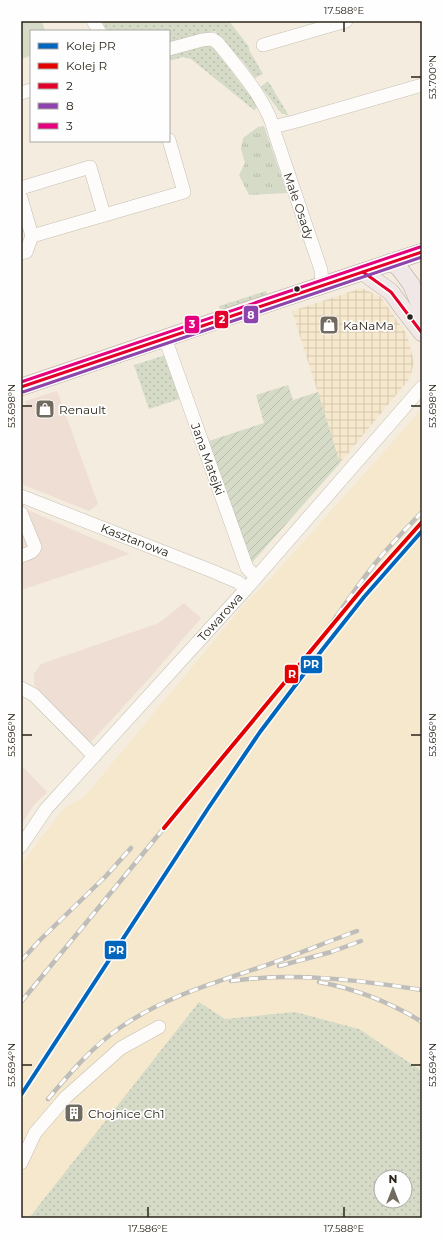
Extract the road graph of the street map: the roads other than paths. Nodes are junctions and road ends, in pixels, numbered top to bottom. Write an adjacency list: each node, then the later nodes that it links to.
1 (93, 21): 3 (street)
2 (346, 21): 4 (street)
3 (98, 30)
4 (263, 45)
5 (170, 49): 7 (street, Małe Osady)
6 (422, 85): 7 (street)
7 (273, 124): 18 (street, Małe Osady)
8 (170, 142): 11 (street)
9 (21, 188): 11 (street)
10 (21, 198): 12 (street)
11 (104, 215): 12 (street)
12 (32, 236): 14 (street)
13 (421, 252): 15 (main road); 17 (main road)
14 (21, 253)
15 (391, 262): 16 (main road); 17 (main road); 19 (main road)
16 (364, 272): 18 (main road); 19 (main road)
17 (412, 284): 20 (main road)
18 (322, 286): 22 (main road)
19 (391, 292): 21 (main road)
20 (422, 310)
21 (422, 332)
22 (165, 338): 23 (main road); 28 (street, Jana Matejki)
23 (21, 387)
24 (422, 388): 28 (street, Towarowa)
25 (21, 496): 29 (street, Kasztanowa)
26 (21, 513): 27 (street)
27 (21, 556)
28 (256, 577): 29 (street, Towarowa)
29 (246, 589): 31 (street, Towarowa)
30 (21, 688): 31 (street)
31 (94, 756): 32 (street, Towarowa)
32 (21, 846)
33 (159, 1027): 34 (street)
34 (21, 1163)

